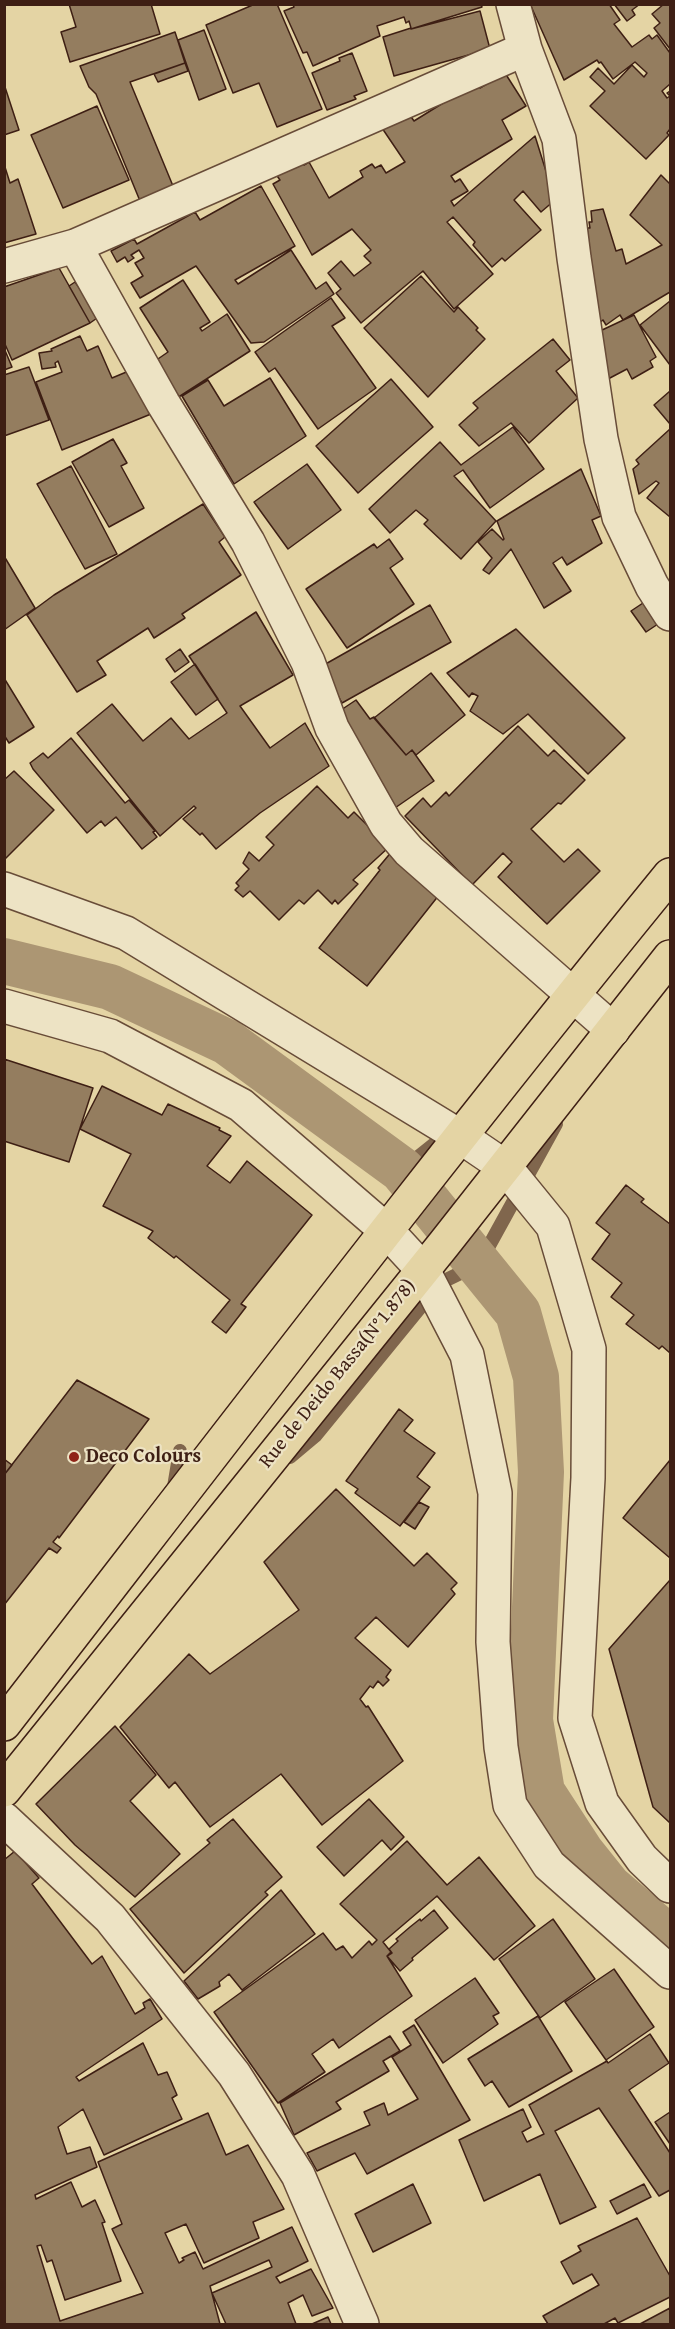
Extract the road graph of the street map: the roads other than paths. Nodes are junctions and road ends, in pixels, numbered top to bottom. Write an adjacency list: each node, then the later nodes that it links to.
1 (513, 4): 2 (street)
2 (525, 49): 3 (street); 5 (street)
3 (75, 246): 4 (street); 9 (street)
4 (4, 266)
5 (670, 614)
6 (670, 875): 9 (main road)
7 (4, 889): 12 (street)
8 (670, 957): 11 (main road, Rue de Deido Bassa(N°1.878))
9 (573, 995): 11 (street); 12 (main road)
10 (4, 1006): 14 (street)
11 (613, 1030): 13 (main road, Rue de Deido Bassa(N°1.878))
12 (461, 1137): 13 (street); 14 (main road)
13 (505, 1167): 15 (main road, Rue de Deido Bassa(N°1.878)); 21 (street)
14 (393, 1223): 15 (street); 16 (main road)
15 (423, 1270): 17 (main road, Rue de Deido Bassa(N°1.878)); 22 (street)
16 (222, 1442): 17 (main road); 18 (main road)
17 (261, 1470): 19 (main road, Rue de Deido Bassa(N°1.878))
18 (4, 1724)
19 (4, 1790)
20 (4, 1819): 23 (street)
21 (670, 1886)
22 (670, 1972)
23 (362, 2325)

